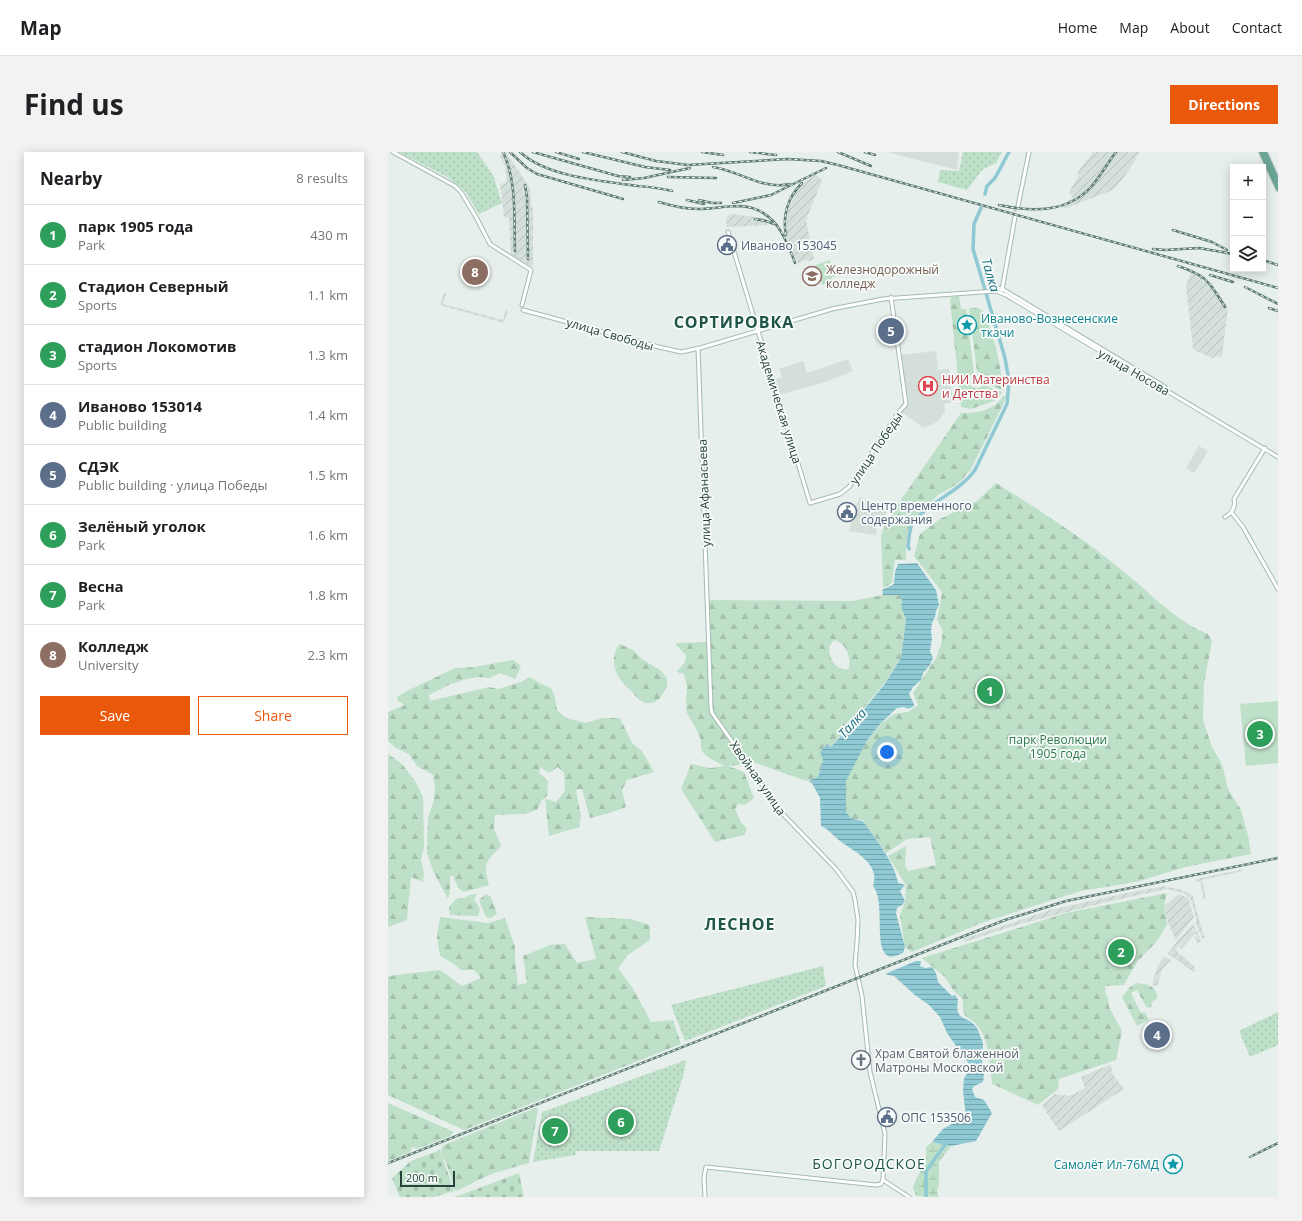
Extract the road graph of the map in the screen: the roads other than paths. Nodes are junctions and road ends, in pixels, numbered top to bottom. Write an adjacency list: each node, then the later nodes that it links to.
1 (393, 152): 12 (street)
2 (1028, 152): 7 (street)
3 (1261, 152): 6 (main road)
4 (1265, 152): 5 (main road)
5 (1278, 181)
6 (1278, 189)
7 (1017, 206)
8 (1015, 217): 10 (street)
9 (728, 232): 14 (street, Академическая улица)
10 (1001, 290): 11 (street, улица Свободы); 16 (street, улица Носова)
11 (891, 297): 14 (street, улица Свободы); 18 (street, улица Победы)
12 (522, 305)
13 (523, 310): 15 (street, улица Свободы)
14 (757, 330): 15 (street, улица Свободы); 18 (street, Академическая улица)
15 (698, 348): 22 (street, улица Афанасьева)
16 (1265, 448): 17 (street, улица Носова); 19 (street)
17 (1278, 456)
18 (810, 503)
19 (1232, 513): 20 (street); 21 (street)
20 (1225, 517)
21 (1278, 588)
22 (708, 638): 23 (street, Хвойная улица)
23 (883, 1180): 24 (street); 25 (street)
24 (705, 1197)
25 (909, 1197)

